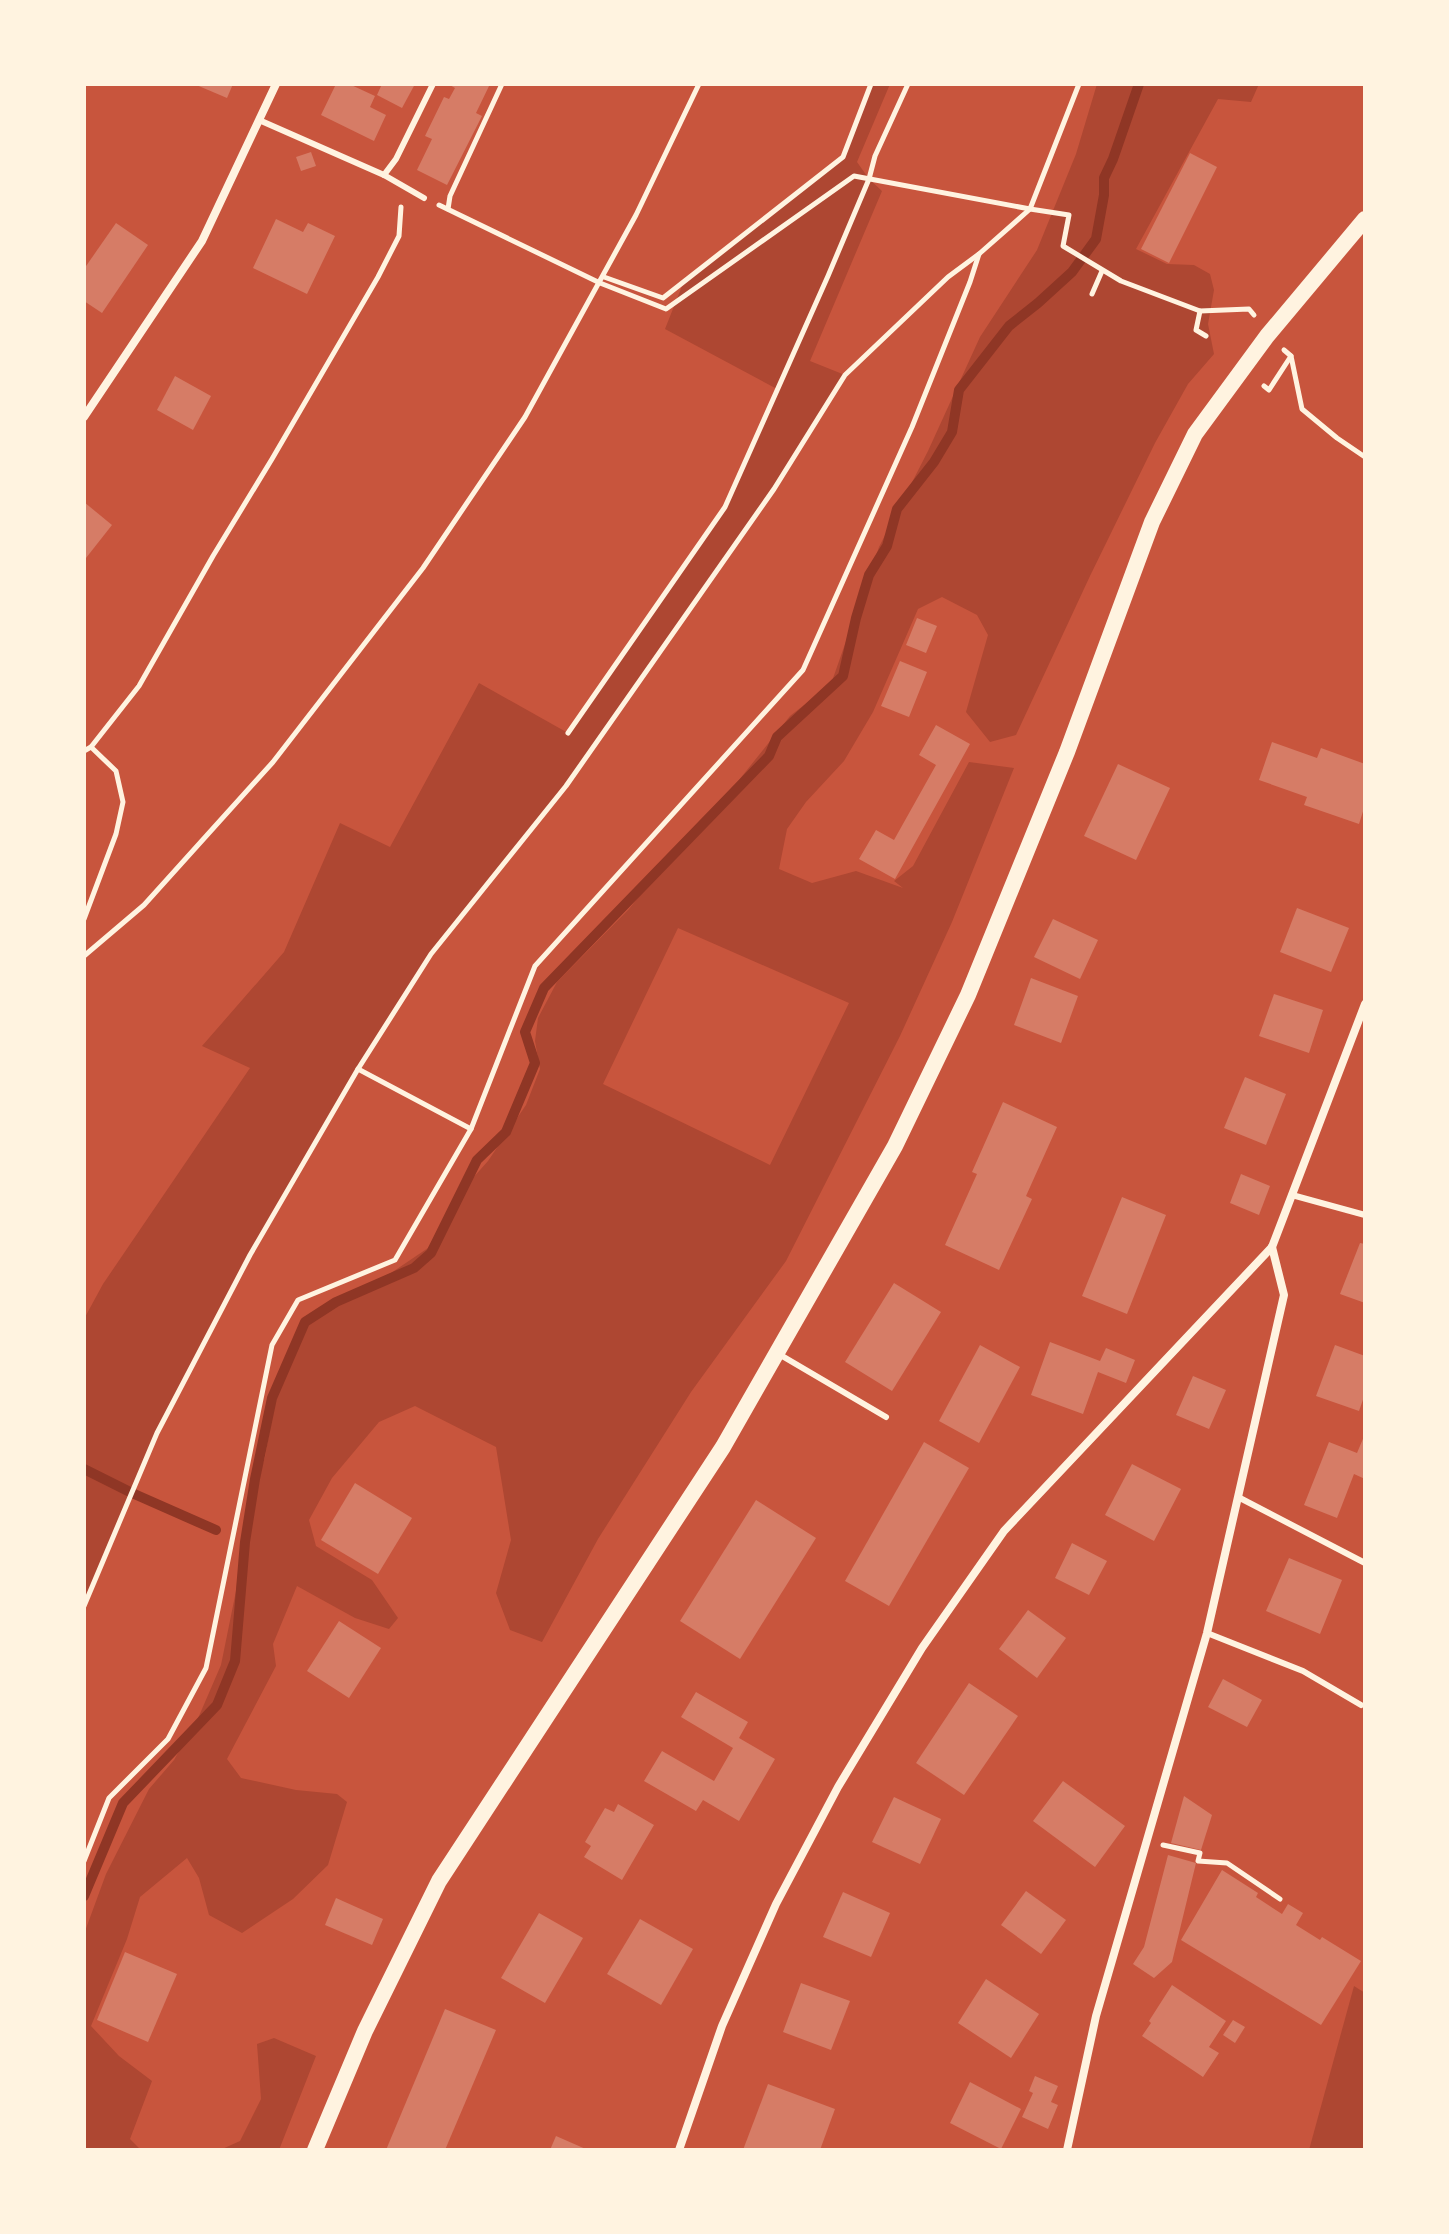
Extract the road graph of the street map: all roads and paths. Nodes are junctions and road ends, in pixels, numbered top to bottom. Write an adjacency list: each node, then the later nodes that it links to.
1 (276, 84): 8 (street)
2 (433, 84): 9 (lane)
3 (502, 84): 14 (path)
4 (699, 84): 19 (path)
5 (871, 84): 19 (path)
6 (908, 84): 10 (path)
7 (1079, 84): 15 (path)
8 (259, 120): 9 (lane); 27 (street)
9 (384, 175): 11 (lane)
10 (869, 179): 15 (path); 19 (path); 29 (path)
11 (403, 186): 12 (lane); 30 (path)
12 (424, 198)
13 (439, 205): 14 (path)
14 (448, 209): 19 (path)
15 (1030, 209): 17 (path); 18 (path)
16 (1365, 219): 24 (main road)
17 (979, 254): 35 (path); 36 (path)
18 (1102, 271): 20 (path); 22 (path)
19 (602, 280): 33 (path)
20 (1092, 294)
21 (1249, 309): 22 (path)
22 (1200, 311): 23 (path)
23 (1206, 336)
24 (1267, 336): 25 (path); 40 (main road)
25 (1291, 356): 26 (path); 28 (path)
26 (1264, 386)
27 (84, 417)
28 (1365, 457)
29 (568, 733)
30 (91, 747): 31 (path); 32 (path)
31 (84, 751)
32 (84, 919)
33 (84, 956)
34 (1365, 1004): 37 (street)
35 (358, 1069): 36 (path); 44 (path)
36 (471, 1129): 48 (path)
37 (1292, 1195): 38 (lane); 39 (street)
38 (1365, 1215)
39 (1272, 1247): 42 (street); 51 (street)
40 (777, 1353): 41 (lane); 50 (main road)
41 (886, 1417)
42 (1238, 1497): 43 (lane); 45 (street)
43 (1365, 1563)
44 (84, 1606)
45 (1207, 1633): 46 (lane); 47 (street)
46 (1361, 1705)
47 (1146, 1841): 49 (path); 52 (street)
48 (84, 1861)
49 (1280, 1899)
50 (315, 2150)
51 (679, 2150)
52 (1067, 2150)

